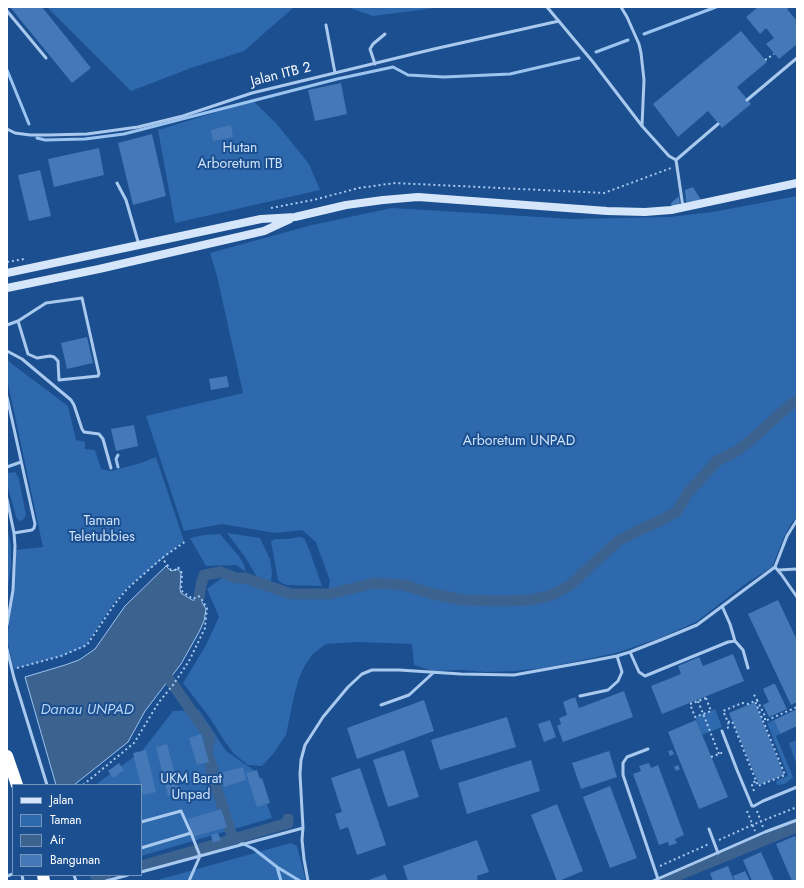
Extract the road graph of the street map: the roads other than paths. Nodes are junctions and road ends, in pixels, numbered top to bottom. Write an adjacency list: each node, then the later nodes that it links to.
1 (547, 7): 4 (lane)
2 (621, 7): 13 (lane)
3 (7, 11): 7 (lane)
4 (560, 21): 9 (lane, Jalan ITB 2); 13 (lane)
5 (326, 25): 10 (lane)
6 (385, 34): 9 (lane)
7 (46, 58)
8 (797, 59): 11 (lane)
9 (375, 64): 10 (lane, Jalan ITB 2)
10 (334, 73): 14 (lane, Jalan ITB 2)
11 (747, 100)
12 (718, 124): 15 (lane)
13 (642, 126): 15 (lane)
14 (7, 129)
15 (676, 160): 18 (lane)
16 (117, 183): 20 (lane)
17 (797, 183): 18 (main road)
18 (683, 208): 19 (main road)
19 (294, 217): 20 (main road); 22 (main road)
20 (139, 245): 21 (main road)
21 (7, 273)
22 (7, 288)
23 (18, 321): 23 (lane); 24 (lane)
24 (7, 325)
25 (7, 351): 29 (lane)
26 (7, 397): 27 (lane)
27 (22, 462): 28 (lane); 32 (lane)
28 (7, 467)
29 (111, 468)
30 (7, 499): 32 (lane)
31 (797, 520): 33 (lane)
32 (14, 533): 38 (lane)
33 (775, 567): 35 (lane); 37 (lane)
34 (797, 569): 35 (lane)
35 (778, 570): 36 (lane)
36 (797, 597)
37 (722, 606): 39 (lane); 41 (lane)
38 (7, 625)
39 (734, 641): 41 (lane); 43 (lane)
40 (7, 649): 51 (lane)
41 (630, 652): 42 (lane)
42 (617, 656): 44 (lane); 45 (lane)
43 (748, 668)
44 (433, 673): 46 (lane); 55 (lane)
45 (580, 696)
46 (381, 705)
47 (722, 731): 52 (lane)
48 (648, 749): 65 (lane)
49 (7, 756): 50 (highway)
50 (17, 784)
51 (47, 784)
52 (797, 787)
53 (797, 820): 59 (lane)
54 (142, 822): 57 (lane)
55 (303, 828): 60 (lane); 68 (lane)
56 (709, 829): 59 (lane)
57 (191, 833): 58 (lane); 60 (lane)
58 (142, 848)
59 (718, 853): 65 (lane)
60 (200, 856): 61 (lane); 67 (lane)
61 (142, 872)
62 (110, 876): 64 (lane)
63 (124, 876): 64 (lane)
64 (112, 879): 66 (lane)
65 (658, 879): 69 (lane)
66 (106, 881)
67 (189, 881)
68 (308, 881)
69 (653, 881)

